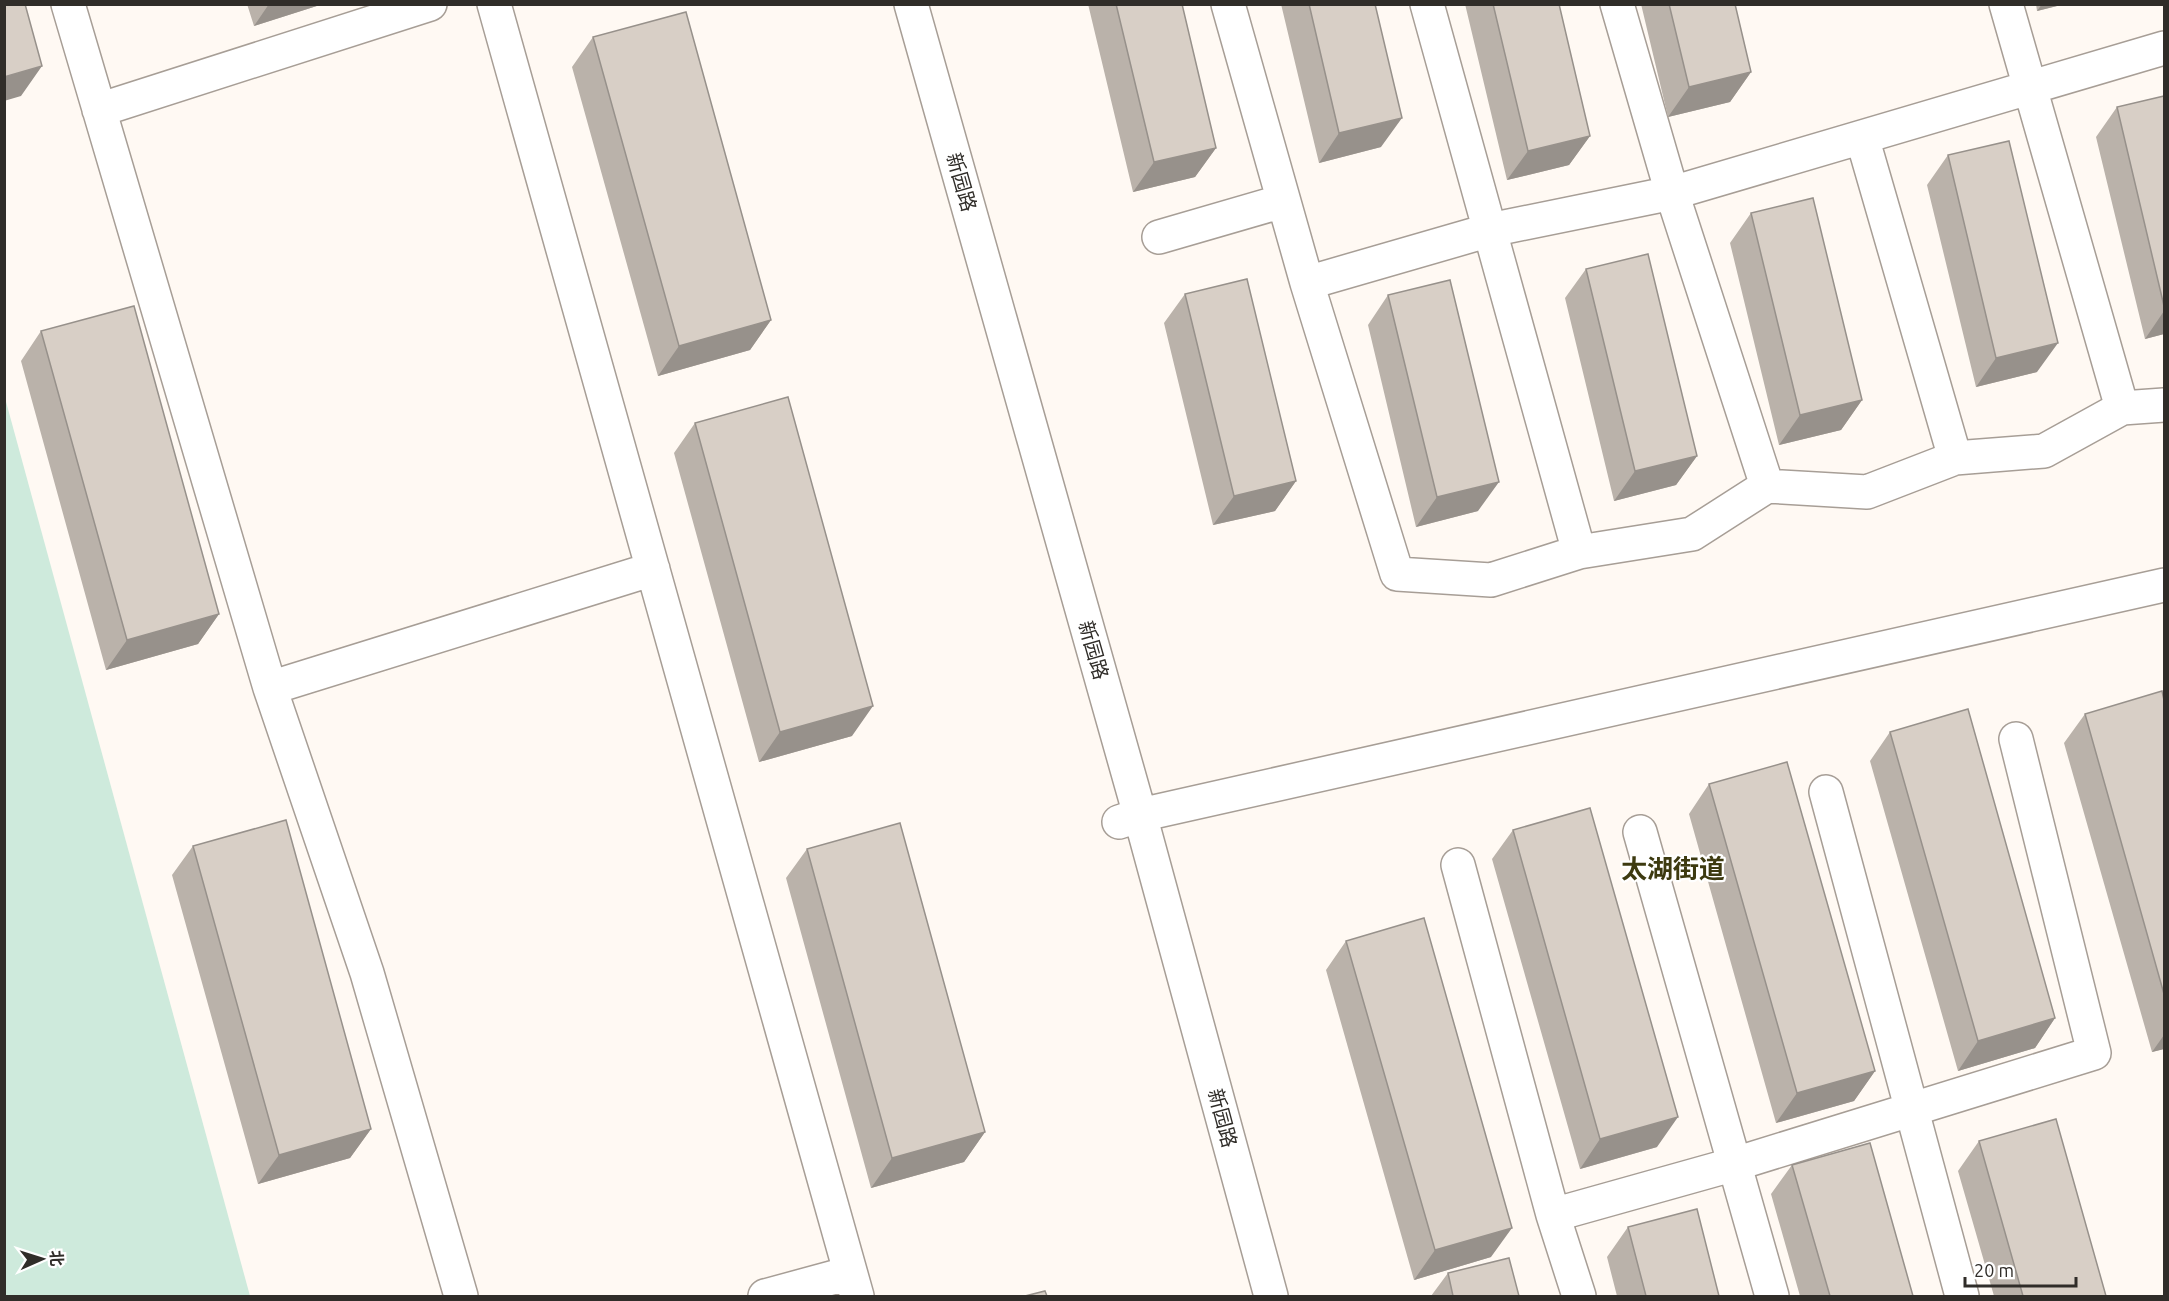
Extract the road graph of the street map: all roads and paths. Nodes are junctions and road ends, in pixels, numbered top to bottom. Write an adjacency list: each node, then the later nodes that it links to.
1 (68, 4): 12 (street)
2 (430, 4): 12 (street)
3 (494, 4): 24 (street)
4 (897, 4): 29 (street, 新园路)
5 (911, 4): 29 (street, 新园路)
6 (1228, 4): 15 (street)
7 (1427, 4): 16 (street)
8 (1617, 4): 14 (street)
9 (2006, 4): 11 (street)
10 (2164, 48): 11 (street)
11 (2028, 87): 13 (street); 20 (street)
12 (99, 110): 26 (street)
13 (1862, 137): 14 (street); 21 (street)
14 (1672, 193): 16 (street); 22 (street)
15 (1283, 201): 17 (street); 18 (street)
16 (1490, 231): 18 (street); 23 (street)
17 (1159, 237)
18 (1307, 283): 23 (street)
19 (2164, 405): 20 (street)
20 (2122, 408): 21 (street)
21 (1955, 458): 22 (street)
22 (1767, 486): 23 (street)
23 (1579, 552)
24 (653, 569): 26 (street); 35 (street)
25 (2164, 585): 29 (street)
26 (270, 688): 36 (street)
27 (2016, 739): 32 (street)
28 (1826, 792): 32 (street)
29 (1130, 818): 38 (street, 新园路); 39 (street, 新园路)
30 (1640, 832): 33 (street)
31 (1458, 865): 34 (street)
32 (1912, 1109): 33 (street); 42 (street)
33 (1734, 1164): 34 (street); 41 (street)
34 (1553, 1215): 40 (street)
35 (853, 1285): 37 (street)
36 (461, 1296)
37 (765, 1296)
38 (1256, 1296)
39 (1271, 1296)
40 (1579, 1296)
41 (1772, 1296)
42 (1962, 1296)

